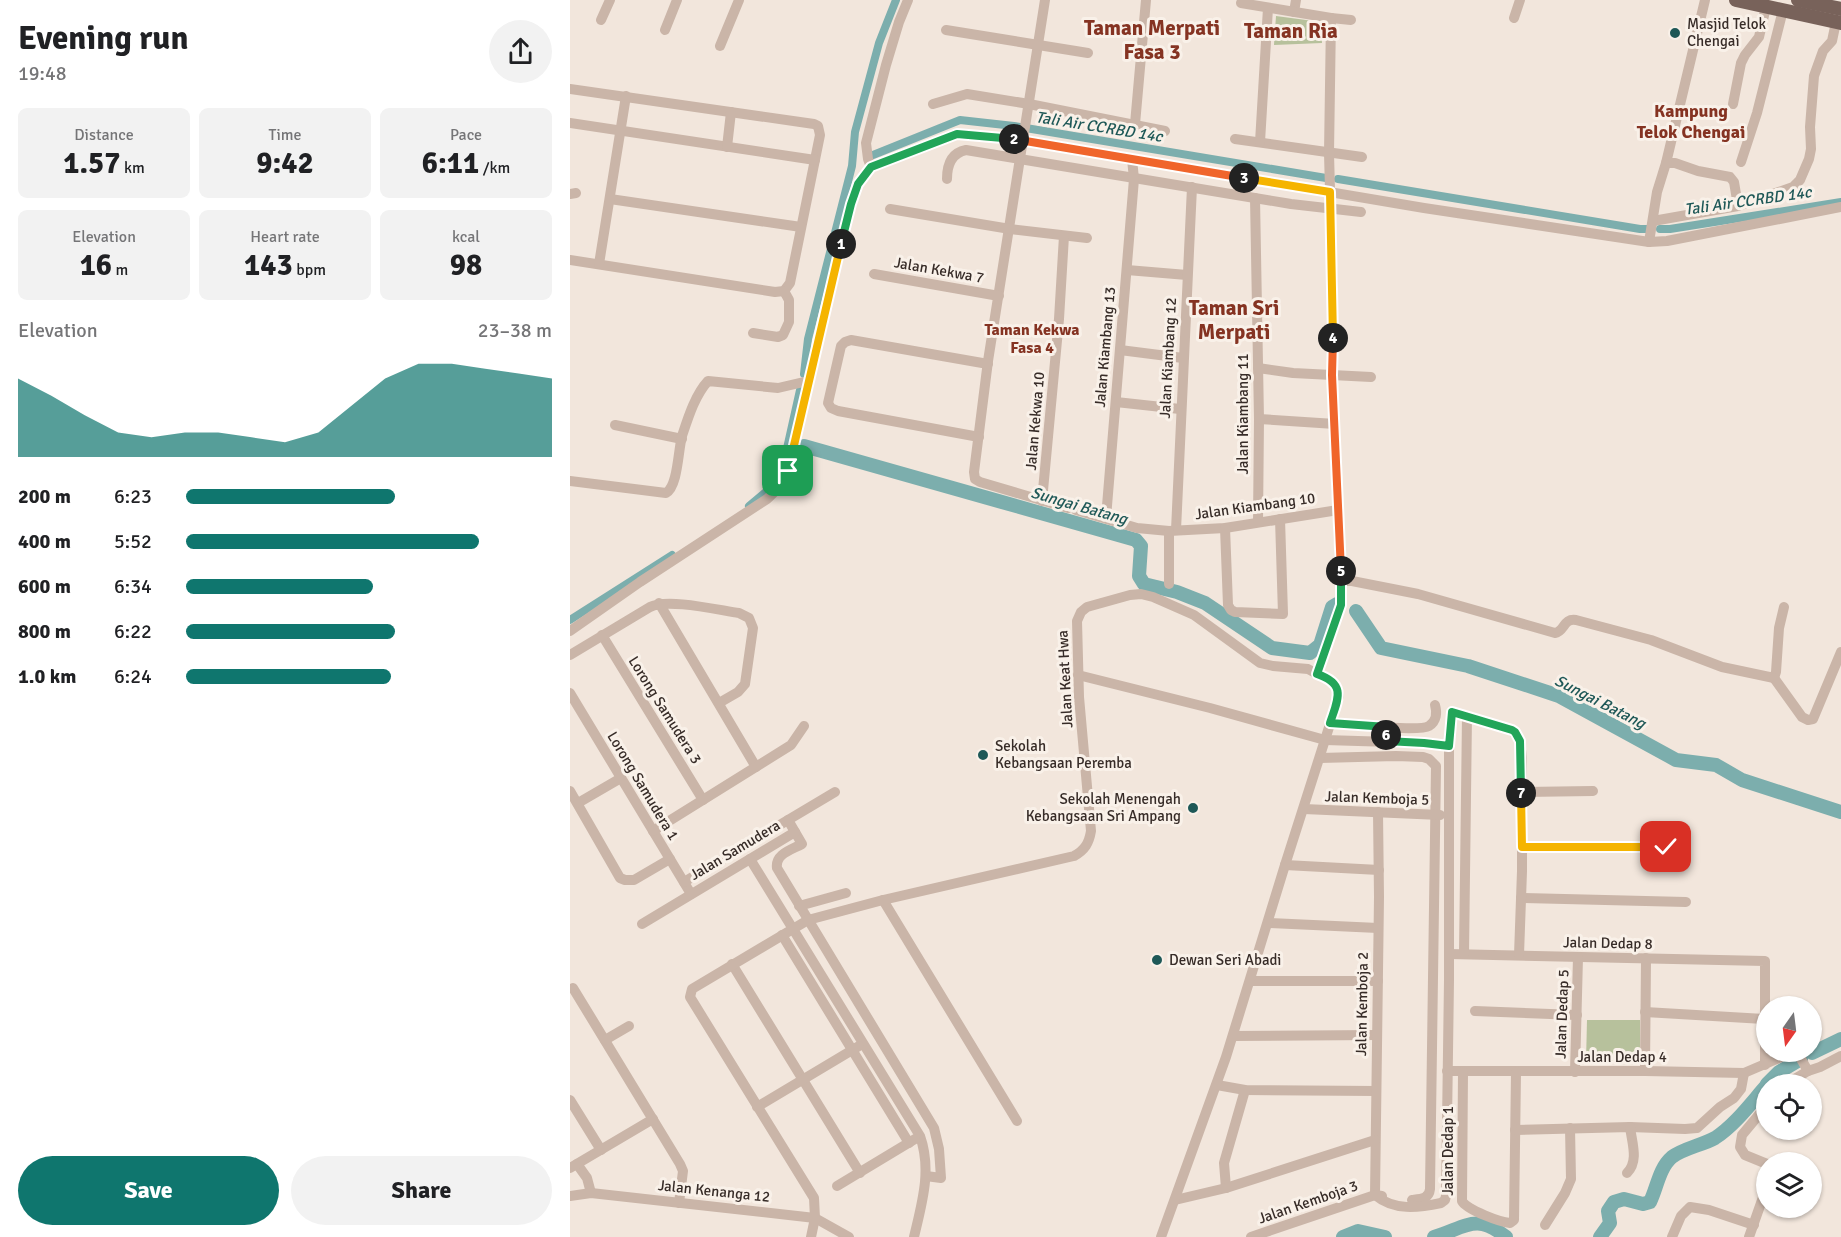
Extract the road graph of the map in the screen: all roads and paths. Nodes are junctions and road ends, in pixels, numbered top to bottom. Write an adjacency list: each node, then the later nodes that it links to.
1 (610, 0): 22 (street)
2 (677, 0): 23 (street)
3 (739, 0): 26 (street)
4 (908, 0): 49 (street)
5 (1045, 0): 25 (street)
6 (1146, 0): 35 (street)
7 (1296, 0): 17 (street)
8 (1520, 0): 19 (street)
9 (1705, 0): 48 (street)
10 (1736, 0): 13 (main road)
11 (1797, 0): 16 (main road)
12 (1241, 3): 14 (street)
13 (1766, 7): 15 (main road); 32 (street)
14 (1268, 8): 17 (street); 40 (street)
15 (1783, 10): 16 (main road); 47 (street)
16 (1818, 11): 20 (main road)
17 (1294, 12): 18 (street)
18 (1326, 17): 21 (street); 42 (street)
19 (1514, 18)
20 (1839, 18): 56 (street)
21 (1351, 20)
22 (601, 21)
23 (665, 30)
24 (946, 30): 25 (street)
25 (1039, 45): 27 (street); 31 (street)
26 (720, 46)
27 (1088, 53)
28 (570, 89): 29 (street)
29 (626, 96): 33 (street); 36 (street)
30 (933, 104): 31 (street)
31 (1029, 104): 35 (street); 38 (street)
32 (1733, 104)
33 (731, 112): 41 (street); 46 (street)
34 (570, 123): 36 (street)
35 (1136, 124): 37 (street)
36 (621, 131): 41 (street); 55 (street)
37 (1165, 131)
38 (1023, 136): 44 (street); 45 (street); 49 (street)
39 (1235, 138): 40 (street)
40 (1260, 142): 42 (street)
41 (727, 147): 46 (street)
42 (1329, 153): 43 (street); 53 (street)
43 (1362, 157)
44 (1019, 159): 50 (street); 51 (street); 63 (street)
45 (1132, 159): 50 (street, Jalan Kiambang 13); 53 (street)
46 (814, 160): 62 (street)
47 (1741, 162)
48 (1666, 163): 56 (street); 61 (street)
49 (871, 167): 81 (street)
50 (1134, 178): 52 (street); 69 (street, Jalan Kiambang 13)
51 (947, 179)
52 (1192, 187): 54 (street); 71 (street, Jalan Kiambang 12)
53 (1330, 192): 58 (street); 66 (street)
54 (1255, 198): 58 (street); 78 (street, Jalan Kiambang 11)
55 (610, 199): 62 (street); 68 (street)
56 (1738, 206): 61 (street)
57 (1841, 207): 66 (street)
58 (1331, 209): 60 (street); 79 (street)
59 (890, 210): 63 (street)
60 (1361, 212)
61 (1653, 221): 66 (street)
62 (801, 227): 72 (street)
63 (1010, 229): 64 (street); 73 (street)
64 (1064, 236): 65 (street); 90 (street, Jalan Kekwa 10)
65 (1086, 238)
66 (1649, 242)
67 (570, 260): 68 (street)
68 (599, 264): 72 (street)
69 (1127, 270): 71 (street); 75 (street, Jalan Kiambang 13)
70 (874, 274): 73 (street, Jalan Kekwa 7)
71 (1187, 275): 76 (street, Jalan Kiambang 12)
72 (784, 291): 74 (street)
73 (999, 296): 77 (street)
74 (753, 333)
75 (1120, 350): 76 (street); 82 (street, Jalan Kiambang 13)
76 (1183, 358): 83 (street, Jalan Kiambang 12)
77 (988, 364): 87 (street); 87 (street)
78 (1258, 368): 79 (street); 84 (street, Jalan Kiambang 11)
79 (1332, 375): 80 (street); 85 (street)
80 (1371, 377)
81 (808, 381): 88 (street); 101 (street)
82 (1116, 402): 83 (street); 92 (street, Jalan Kiambang 13)
83 (1180, 409): 96 (street, Jalan Kiambang 12)
84 (1259, 419): 85 (street); 94 (street, Jalan Kiambang 11)
85 (1335, 424): 91 (street)
86 (615, 425): 88 (street)
87 (979, 437): 90 (street, Jalan Kiambang 10)
88 (682, 438): 89 (street)
89 (570, 481)
90 (1042, 501): 92 (street, Jalan Kiambang 10)
91 (1338, 510): 93 (street, Jalan Kiambang 10); 98 (street)
92 (1106, 518): 96 (street, Jalan Kiambang 10)
93 (1280, 519): 94 (street, Jalan Kiambang 10); 95 (street)
94 (1258, 522): 95 (street, Jalan Kiambang 10)
95 (1225, 528): 96 (street, Jalan Kiambang 10)
96 (1172, 531): 97 (street, Jalan Kiambang 12)
97 (1169, 584)
98 (1349, 584): 105 (street); 107 (street)
99 (659, 603): 102 (street); 109 (street); 109 (street)
100 (1784, 607): 107 (street)
101 (570, 631)
102 (602, 635): 104 (street); 127 (street, Lorong Samudera 3)
103 (1841, 652): 107 (street)
104 (570, 655)
105 (1317, 674): 106 (street, Jalan Keat Hwa); 112 (street)
106 (1078, 675): 116 (street); 146 (street, Jalan Keat Hwa)
107 (1774, 678)
108 (570, 693): 122 (street, Lorong Samudera 1)
109 (719, 703): 121 (street)
110 (1435, 705): 115 (street)
111 (1467, 716): 119 (street); 126 (street); 156 (street)
112 (1330, 723): 114 (street); 116 (street)
113 (804, 726): 121 (street)
114 (1387, 727): 115 (street); 117 (street)
115 (1426, 728): 118 (street)
116 (1325, 740): 117 (street); 120 (street)
117 (1386, 741): 118 (street)
118 (1424, 743): 119 (street)
119 (1449, 746): 132 (street)
120 (1320, 758): 129 (street); 131 (street)
121 (756, 767): 127 (street)
122 (621, 778): 128 (street); 134 (street, Lorong Samudera 1)
123 (570, 791): 128 (street)
124 (1593, 791): 126 (street)
125 (834, 792): 133 (street)
126 (1521, 792): 136 (street)
127 (703, 800): 134 (street)
128 (578, 803): 138 (street)
129 (1304, 809): 130 (street, Jalan Kemboja 5); 140 (street)
130 (1378, 813): 131 (street, Jalan Kemboja 5); 141 (street, Jalan Kemboja 2)
131 (1435, 815): 132 (street, Jalan Kemboja 5); 213 (street)
132 (1450, 816): 155 (street)
133 (788, 820): 135 (street); 142 (street)
134 (653, 831): 138 (street, Lorong Samudera 1)
135 (795, 832): 139 (street, Jalan Samudera); 148 (street)
136 (1522, 847): 137 (street); 145 (street)
137 (1666, 847)
138 (670, 859): 142 (street, Lorong Samudera 1)
139 (750, 859): 144 (street, Jalan Samudera); 152 (street)
140 (1285, 865): 141 (street); 150 (street)
141 (1379, 870): 153 (street, Jalan Kemboja 2)
142 (684, 882): 144 (street, Lorong Samudera 1)
143 (846, 893): 148 (street)
144 (691, 894): 151 (street, Jalan Samudera)
145 (1521, 898): 147 (street); 157 (street)
146 (883, 900): 149 (street, Jalan Keat Hwa); 197 (street)
147 (1686, 902)
148 (799, 906): 149 (street)
149 (808, 920): 152 (street, Jalan Keat Hwa); 171 (street)
150 (1268, 923): 153 (street); 161 (street)
151 (642, 924)
152 (793, 928): 154 (street, Jalan Keat Hwa); 174 (street)
153 (1378, 928): 162 (street, Jalan Kemboja 2)
154 (782, 935): 160 (street, Jalan Keat Hwa); 175 (street)
155 (1449, 954): 156 (street, Jalan Dedap 8); 181 (street)
156 (1464, 954): 157 (street, Jalan Dedap 8)
157 (1519, 955): 158 (street, Jalan Dedap 8)
158 (1578, 957): 159 (street, Jalan Dedap 8); 167 (street, Jalan Dedap 5)
159 (1646, 958): 164 (street, Jalan Dedap 8); 166 (street)
160 (732, 964): 189 (street); 194 (street, Jalan Keat Hwa)
161 (1250, 981): 162 (street); 172 (street)
162 (1378, 981): 170 (street, Jalan Kemboja 2)
163 (573, 988): 173 (street)
164 (1764, 996)
165 (1475, 1011): 167 (street)
166 (1645, 1012): 168 (street); 182 (street)
167 (1576, 1015): 186 (street, Jalan Dedap 5)
168 (1756, 1018)
169 (629, 1026): 173 (street)
170 (1377, 1035): 172 (street); 192 (street, Jalan Kemboja 2)
171 (877, 1036): 174 (street); 209 (street)
172 (1233, 1036): 190 (street)
173 (605, 1040): 196 (street)
174 (864, 1043): 175 (street); 201 (street)
175 (853, 1050): 189 (street); 203 (street)
176 (1841, 1056): 183 (street)
177 (1765, 1062): 180 (street)
178 (1772, 1062): 180 (street, Jalan Dedap 4)
179 (1802, 1062): 183 (street)
180 (1765, 1065): 187 (street, Jalan Dedap 4)
181 (1447, 1071): 184 (street, Jalan Dedap 4); 213 (street)
182 (1645, 1071): 186 (street, Jalan Dedap 4); 187 (street, Jalan Dedap 4)
183 (1808, 1071): 188 (street)
184 (1462, 1072): 185 (street, Jalan Dedap 4); 200 (street, Jalan Dedap 1)
185 (1516, 1072): 186 (street, Jalan Dedap 4); 200 (street)
186 (1575, 1072)
187 (1744, 1073): 198 (street)
188 (1803, 1074)
189 (802, 1080): 194 (street); 207 (street)
190 (1217, 1085): 191 (street); 215 (street)
191 (1245, 1090): 192 (street); 211 (street)
192 (1376, 1091): 202 (street, Jalan Kemboja 2)
193 (570, 1100): 204 (street)
194 (757, 1107): 217 (street, Jalan Keat Hwa)
195 (1756, 1118): 205 (street)
196 (653, 1119): 204 (street); 216 (street)
197 (1017, 1121)
198 (1630, 1127): 199 (street); 208 (street)
199 (1570, 1128): 200 (street); 219 (street)
200 (1515, 1130)
201 (920, 1136): 203 (street); 209 (street)
202 (1376, 1140): 211 (street); 213 (street, Jalan Kemboja 2)
203 (909, 1143): 207 (street)
204 (601, 1150): 206 (street)
205 (1756, 1160)
206 (574, 1166): 212 (street)
207 (860, 1173): 210 (street)
208 (1627, 1173)
209 (926, 1176): 224 (street)
210 (837, 1186)
211 (1226, 1188): 215 (street)
212 (591, 1193): 214 (street, Jalan Kenanga 12); 216 (street, Jalan Kenanga 12)
213 (1375, 1195): 226 (street, Jalan Kemboja 3)
214 (570, 1196)
215 (1175, 1200): 225 (street)
216 (679, 1203): 217 (street, Jalan Kenanga 12)
217 (815, 1218): 221 (street, Jalan Kenanga 12); 222 (street)
218 (1756, 1218): 220 (street)
219 (1545, 1225)
220 (1754, 1225): 227 (street); 228 (street)
221 (829, 1232): 223 (street, Jalan Kenanga 12)
222 (811, 1237)
223 (849, 1237)
224 (914, 1237)
225 (1161, 1237)
226 (1251, 1237)
227 (1672, 1237)
228 (1749, 1237)

